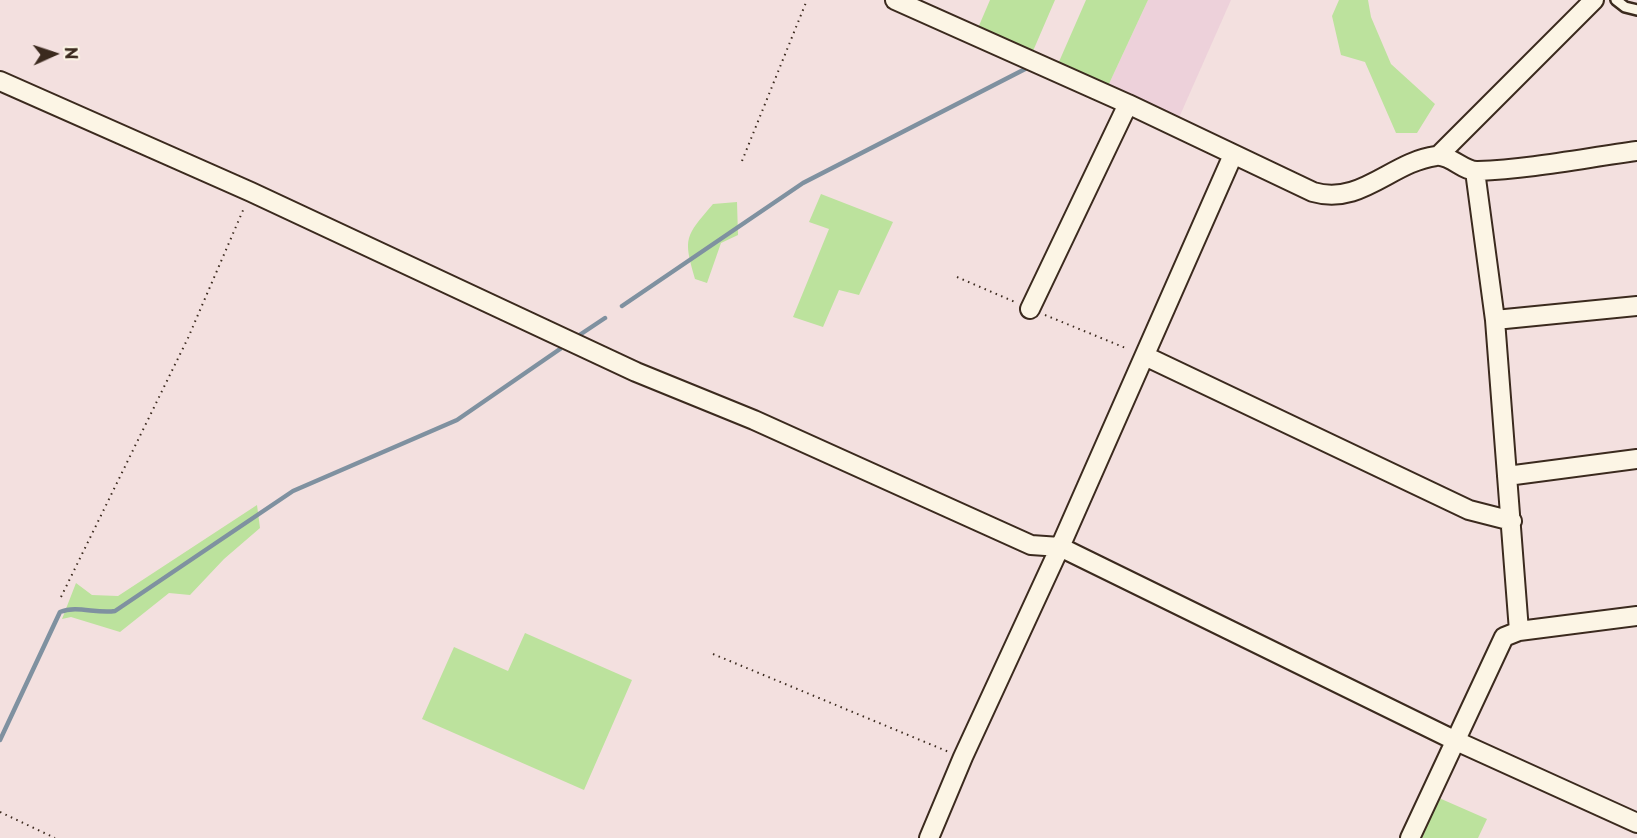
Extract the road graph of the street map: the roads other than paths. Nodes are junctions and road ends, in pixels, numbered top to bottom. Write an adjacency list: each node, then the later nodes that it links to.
1 (895, 0): 6 (street)
2 (1594, 0): 9 (street)
3 (1616, 0): 4 (lane)
4 (1637, 10)
5 (0, 81): 18 (street)
6 (1128, 104): 8 (street); 12 (street)
7 (1637, 151): 10 (street)
8 (1233, 155): 9 (street); 14 (street)
9 (1439, 155): 10 (street)
10 (1475, 171): 13 (street)
11 (1637, 306): 13 (street)
12 (1030, 309)
13 (1495, 320): 16 (street)
14 (1145, 356): 17 (street); 18 (street)
15 (1637, 459): 16 (street)
16 (1508, 476): 17 (street)
17 (1512, 521): 20 (street)
18 (1060, 548): 21 (street); 23 (street)
19 (1637, 616): 20 (street)
20 (1519, 631): 21 (street)
21 (1454, 740): 22 (street); 24 (street)
22 (1637, 823)
23 (929, 838)
24 (1410, 838)

